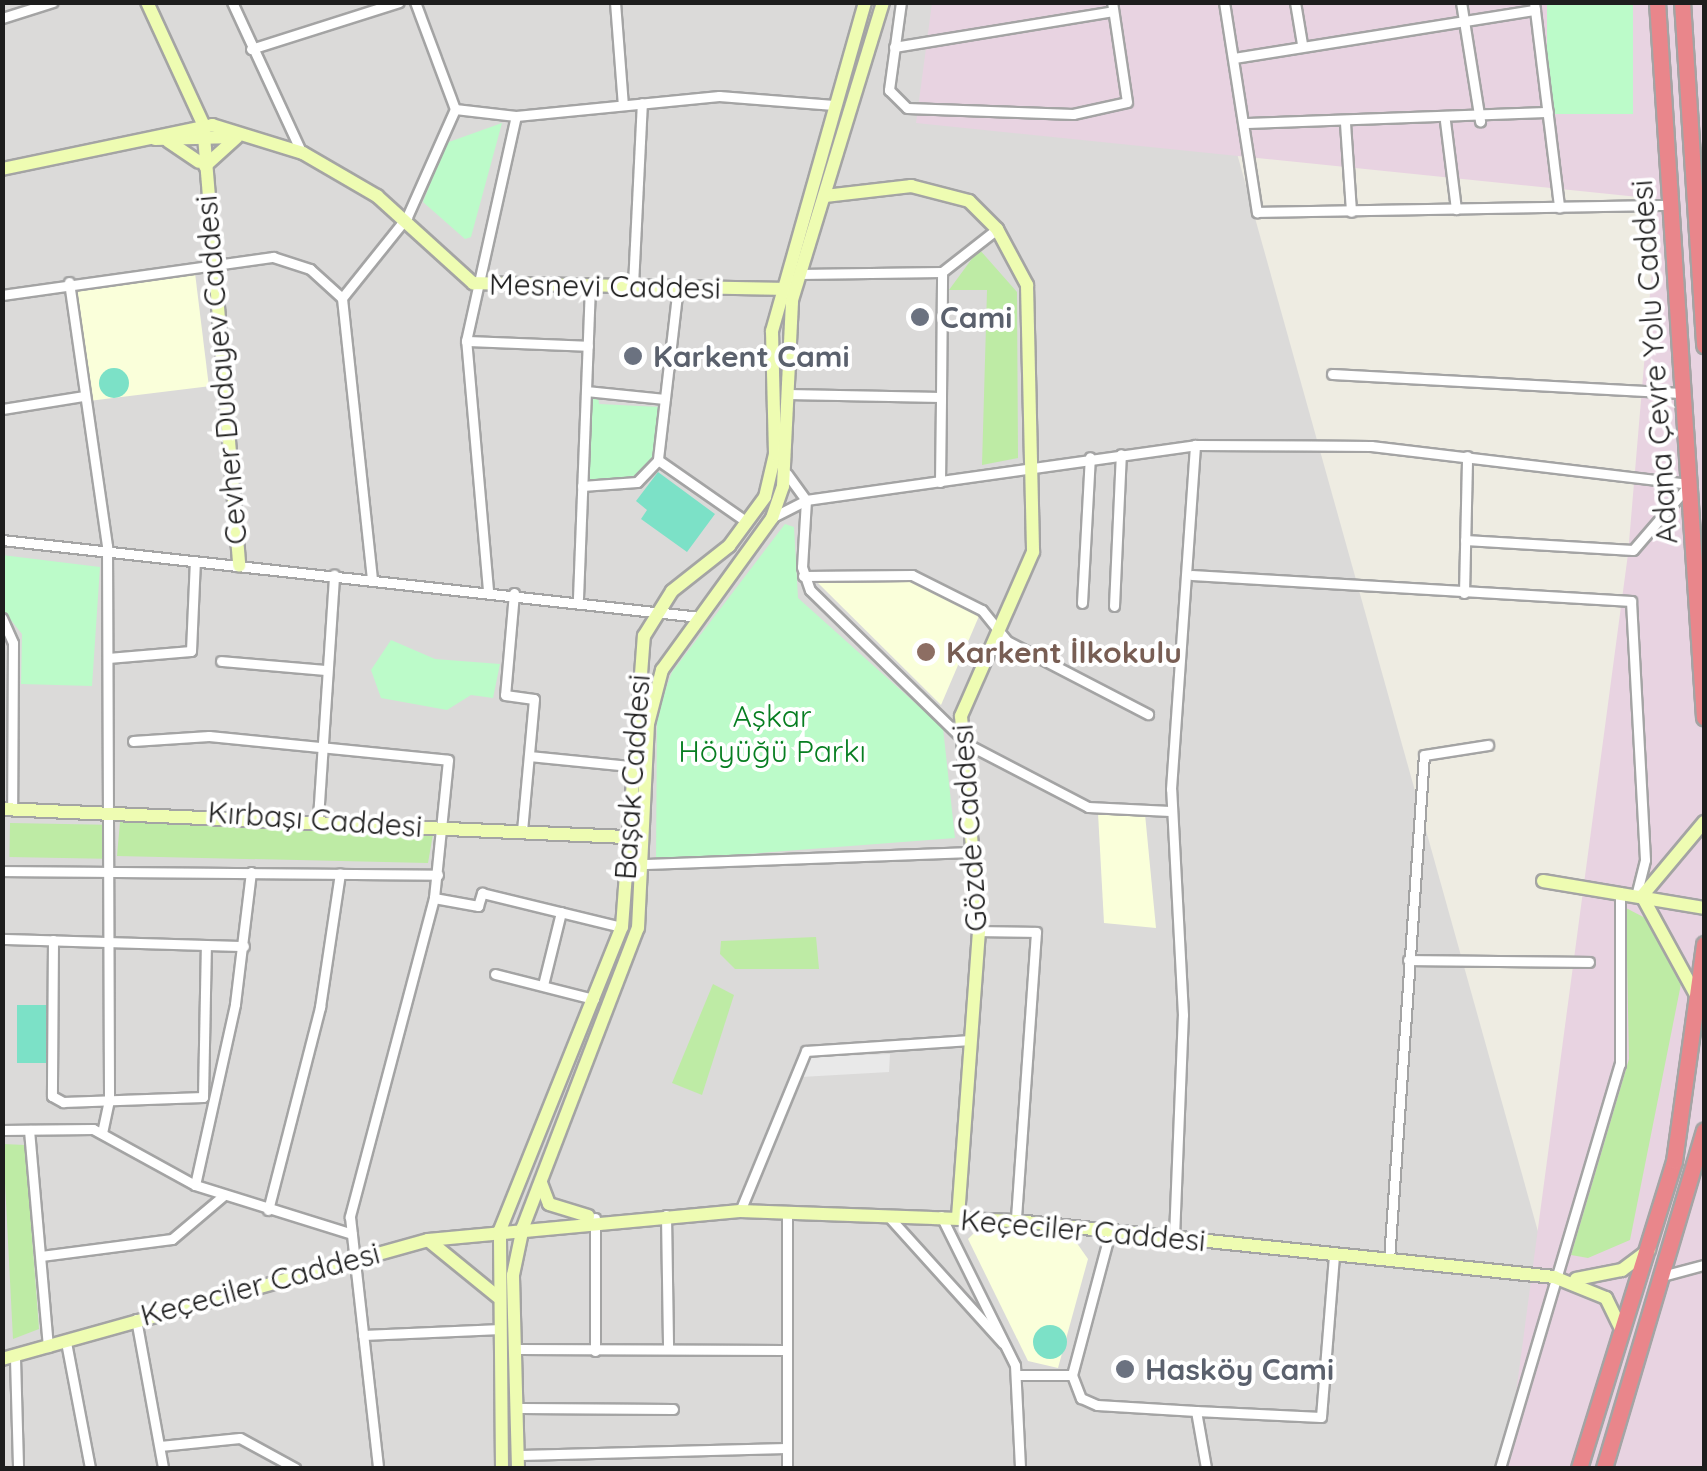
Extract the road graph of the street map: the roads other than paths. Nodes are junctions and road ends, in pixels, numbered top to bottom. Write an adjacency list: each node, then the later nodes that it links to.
1 (54, 2): 18 (street)
2 (147, 2): 33 (street, Cevher Dudayev Caddesi)
3 (232, 2): 21 (street)
4 (399, 2): 21 (street)
5 (415, 2): 26 (street)
6 (615, 2): 24 (street)
7 (864, 2): 25 (street, Başak Caddesi)
8 (883, 2): 40 (street, Başak Caddesi)
9 (901, 2): 20 (street)
10 (1224, 2): 22 (street)
11 (1295, 2): 19 (street)
12 (1461, 2): 17 (street)
13 (1657, 2): 41 (highway, Adana Çevre Yolu Caddesi)
14 (1682, 2): 52 (highway, Adana Çevre Yolu Caddesi)
15 (1112, 6): 20 (street); 20 (street)
16 (1534, 6): 17 (street); 27 (street)
17 (1463, 17): 19 (street); 30 (street)
18 (2, 18)
19 (1302, 44): 22 (street)
20 (894, 47)
21 (251, 48): 37 (street)
22 (1234, 58): 31 (street)
23 (642, 104): 24 (street); 25 (street); 54 (street)
24 (623, 105): 28 (street)
25 (834, 105): 56 (street, Başak Caddesi)
26 (455, 109): 28 (street); 45 (street)
27 (1548, 112): 30 (street); 42 (street)
28 (516, 116): 51 (street)
29 (1445, 121): 30 (street); 32 (street); 43 (street)
30 (1480, 121)
31 (1244, 123): 32 (street); 44 (street)
32 (1345, 123): 44 (street)
33 (199, 130): 34 (street); 35 (street); 36 (street, Mesnevi Caddesi); 38 (street, Cevher Dudayev Caddesi)
34 (238, 137): 36 (street); 38 (street)
35 (155, 139): 38 (street); 39 (street)
36 (257, 140): 37 (street, Mesnevi Caddesi)
37 (303, 154): 45 (street, Mesnevi Caddesi)
38 (202, 167): 47 (street, Cevher Dudayev Caddesi)
39 (2, 169)
40 (825, 196): 46 (street, Gözde Caddesi); 49 (street, Başak Caddesi)
41 (1671, 204): 42 (street); 64 (highway, Adana Çevre Yolu Caddesi)
42 (1558, 207): 43 (street)
43 (1456, 209): 44 (street)
44 (1351, 212)
45 (407, 217): 51 (street, Mesnevi Caddesi); 58 (street)
46 (997, 229): 48 (street); 75 (street, Gözde Caddesi)
47 (208, 263): 50 (street); 58 (street); 87 (street, Cevher Dudayev Caddesi)
48 (942, 272): 49 (street); 67 (street)
49 (799, 274): 65 (street, Başak Caddesi)
50 (69, 282): 57 (street); 66 (street)
51 (473, 283): 53 (street, Mesnevi Caddesi); 59 (street)
52 (1702, 283): 60 (highway, Adana Çevre Yolu Caddesi)
53 (590, 284): 54 (street, Mesnevi Caddesi); 61 (street)
54 (633, 285): 55 (street, Mesnevi Caddesi)
55 (678, 286): 56 (street, Mesnevi Caddesi); 68 (street)
56 (783, 289): 82 (street, Başak Caddesi)
57 (2, 295)
58 (342, 298): 91 (street)
59 (466, 341): 61 (street); 92 (street)
60 (1704, 345)
61 (588, 346): 63 (street)
62 (1332, 374): 64 (street)
63 (586, 391): 68 (street); 79 (street)
64 (1681, 393): 78 (highway, Adana Çevre Yolu Caddesi)
65 (787, 394): 67 (street); 76 (street, Başak Caddesi)
66 (83, 396): 69 (street); 85 (street)
67 (940, 397): 77 (street)
68 (665, 399): 74 (street)
69 (2, 410)
70 (1195, 445): 71 (street); 72 (street); 88 (street)
71 (1122, 454): 73 (street); 97 (street)
72 (1467, 456): 78 (street); 84 (street)
73 (1090, 457): 75 (street); 96 (street)
74 (658, 460): 79 (street); 82 (street)
75 (1034, 466): 77 (street); 101 (street, Gözde Caddesi)
76 (786, 474): 80 (street); 81 (street, Başak Caddesi)
77 (940, 482): 80 (street)
78 (1690, 484): 84 (street); 106 (highway, Adana Çevre Yolu Caddesi)
79 (582, 486): 95 (street)
80 (806, 500): 81 (street); 90 (street)
81 (772, 518): 99 (street, Başak Caddesi)
82 (747, 522): 98 (street, Başak Caddesi)
83 (2, 540): 85 (street)
84 (1466, 540): 94 (street)
85 (107, 546): 86 (street); 102 (street)
86 (196, 561): 87 (street); 102 (street)
87 (239, 566): 89 (street)
88 (1192, 574): 94 (street); 115 (street)
89 (334, 575): 91 (street); 104 (street)
90 (803, 576): 101 (street); 107 (street)
91 (372, 579): 92 (street)
92 (488, 590): 93 (street)
93 (514, 592): 95 (street); 111 (street)
94 (1464, 594): 130 (street)
95 (578, 598): 98 (street)
96 (1082, 604)
97 (1114, 606)
98 (658, 614): 99 (street); 112 (street, Başak Caddesi)
99 (700, 617): 122 (street, Başak Caddesi)
100 (4, 620): 114 (street)
101 (994, 623): 105 (street); 107 (street, Gözde Caddesi)
102 (108, 658): 113 (street)
103 (221, 661): 104 (street)
104 (327, 670): 109 (street)
105 (1148, 714)
106 (1704, 717)
107 (960, 737): 115 (street); 121 (street, Gözde Caddesi)
108 (133, 740): 109 (street)
109 (322, 744): 116 (street); 118 (street)
110 (1488, 745): 142 (street)
111 (529, 756): 112 (street); 119 (street)
112 (630, 766): 120 (street, Başak Caddesi)
113 (110, 808): 114 (street, Kırbaşı Caddesi); 116 (street, Kırbaşı Caddesi); 124 (street)
114 (7, 809)
115 (1170, 810): 172 (street)
116 (318, 818): 118 (street, Kırbaşı Caddesi)
117 (1704, 822): 130 (street)
118 (446, 828): 119 (street, Kırbaşı Caddesi); 127 (street)
119 (522, 831): 120 (street, Kırbaşı Caddesi)
120 (627, 837): 134 (street, Başak Caddesi)
121 (974, 852): 122 (street); 135 (street, Gözde Caddesi)
122 (644, 864): 156 (street, Başak Caddesi)
123 (2, 871): 124 (street)
124 (110, 871): 125 (street); 138 (street)
125 (251, 872): 126 (street); 141 (street)
126 (340, 873): 127 (street); 159 (street)
127 (438, 875): 131 (street)
128 (1543, 881): 129 (street)
129 (1620, 889): 130 (street); 181 (street)
130 (1640, 891): 132 (street); 147 (street)
131 (434, 898): 133 (street); 171 (street)
132 (1704, 908)
133 (562, 912): 134 (street); 145 (street)
134 (622, 926): 146 (street, Başak Caddesi)
135 (978, 931): 148 (street, Gözde Caddesi); 167 (street)
136 (2, 939): 137 (street)
137 (54, 940): 138 (street); 150 (street)
138 (107, 942): 140 (street); 150 (street)
139 (1704, 944): 147 (highway)
140 (206, 945): 141 (street); 149 (street)
141 (244, 946): 151 (street)
142 (1408, 960): 143 (street); 178 (street)
143 (1589, 962)
144 (495, 974): 145 (street)
145 (543, 986): 146 (street)
146 (598, 1000): 169 (street, Başak Caddesi)
147 (1699, 1003): 174 (highway)
148 (970, 1040): 160 (street); 165 (street, Gözde Caddesi)
149 (203, 1097): 150 (street); 151 (street)
150 (109, 1100): 155 (street)
151 (215, 1100): 157 (street)
152 (2, 1130): 153 (street)
153 (29, 1130): 155 (street); 175 (street)
154 (1704, 1130): 180 (highway)
155 (102, 1133): 157 (street)
156 (540, 1176): 166 (street); 168 (street, Başak Caddesi)
157 (195, 1185): 158 (street)
158 (224, 1195): 159 (street); 175 (street)
159 (268, 1210): 171 (street)
160 (740, 1211): 161 (street, Keçeciler Caddesi); 162 (street, Keçeciler Caddesi)
161 (666, 1214): 166 (street, Keçeciler Caddesi); 188 (street)
162 (788, 1215): 163 (street, Keçeciler Caddesi); 192 (street)
163 (888, 1215): 164 (street, Keçeciler Caddesi); 193 (street)
164 (940, 1216): 165 (street, Keçeciler Caddesi); 193 (street)
165 (958, 1216): 167 (street, Keçeciler Caddesi)
166 (595, 1218): 168 (street, Keçeciler Caddesi); 191 (street)
167 (1016, 1221): 170 (street, Keçeciler Caddesi)
168 (522, 1227): 169 (street, Keçeciler Caddesi); 190 (street, Başak Caddesi)
169 (500, 1230): 173 (street, Keçeciler Caddesi); 182 (street, Başak Caddesi)
170 (1110, 1232): 172 (street, Keçeciler Caddesi); 196 (street)
171 (352, 1234): 177 (street)
172 (1174, 1237): 176 (street, Keçeciler Caddesi)
173 (428, 1240): 177 (street, Keçeciler Caddesi); 182 (street)
174 (1650, 1249): 181 (street); 185 (highway)
175 (40, 1256): 189 (street)
176 (1334, 1256): 178 (street, Keçeciler Caddesi); 199 (street)
177 (360, 1257): 183 (street, Keçeciler Caddesi); 186 (street)
178 (1389, 1260): 181 (street, Keçeciler Caddesi)
179 (1704, 1266): 180 (street)
180 (1666, 1276): 214 (highway)
181 (1562, 1278): 185 (street); 212 (street)
182 (498, 1297): 184 (street, Başak Caddesi)
183 (136, 1316): 187 (street, Keçeciler Caddesi); 200 (street)
184 (502, 1329): 186 (street); 208 (street, Başak Caddesi)
185 (1623, 1332): 213 (highway)
186 (363, 1335): 207 (street)
187 (66, 1342): 189 (street, Keçeciler Caddesi); 204 (street)
188 (668, 1347): 191 (street); 192 (street)
189 (48, 1348): 194 (street, Keçeciler Caddesi)
190 (518, 1349): 191 (street); 197 (street, Başak Caddesi)
191 (595, 1350)
192 (785, 1350): 201 (street)
193 (1010, 1351): 195 (street)
194 (8, 1358): 203 (street)
195 (1018, 1375): 196 (street); 210 (street)
196 (1072, 1375): 199 (street)
197 (521, 1408): 198 (street); 202 (street, Başak Caddesi)
198 (673, 1409)
199 (1196, 1411): 211 (street)
200 (160, 1446): 205 (street); 206 (street)
201 (786, 1448): 202 (street); 209 (street)
202 (519, 1462)
203 (18, 1468)
204 (90, 1468)
205 (163, 1468)
206 (294, 1468)
207 (378, 1468)
208 (502, 1468)
209 (787, 1468)
210 (1020, 1468)
211 (1206, 1468)
212 (1500, 1468)
213 (1580, 1468)
214 (1604, 1468)

